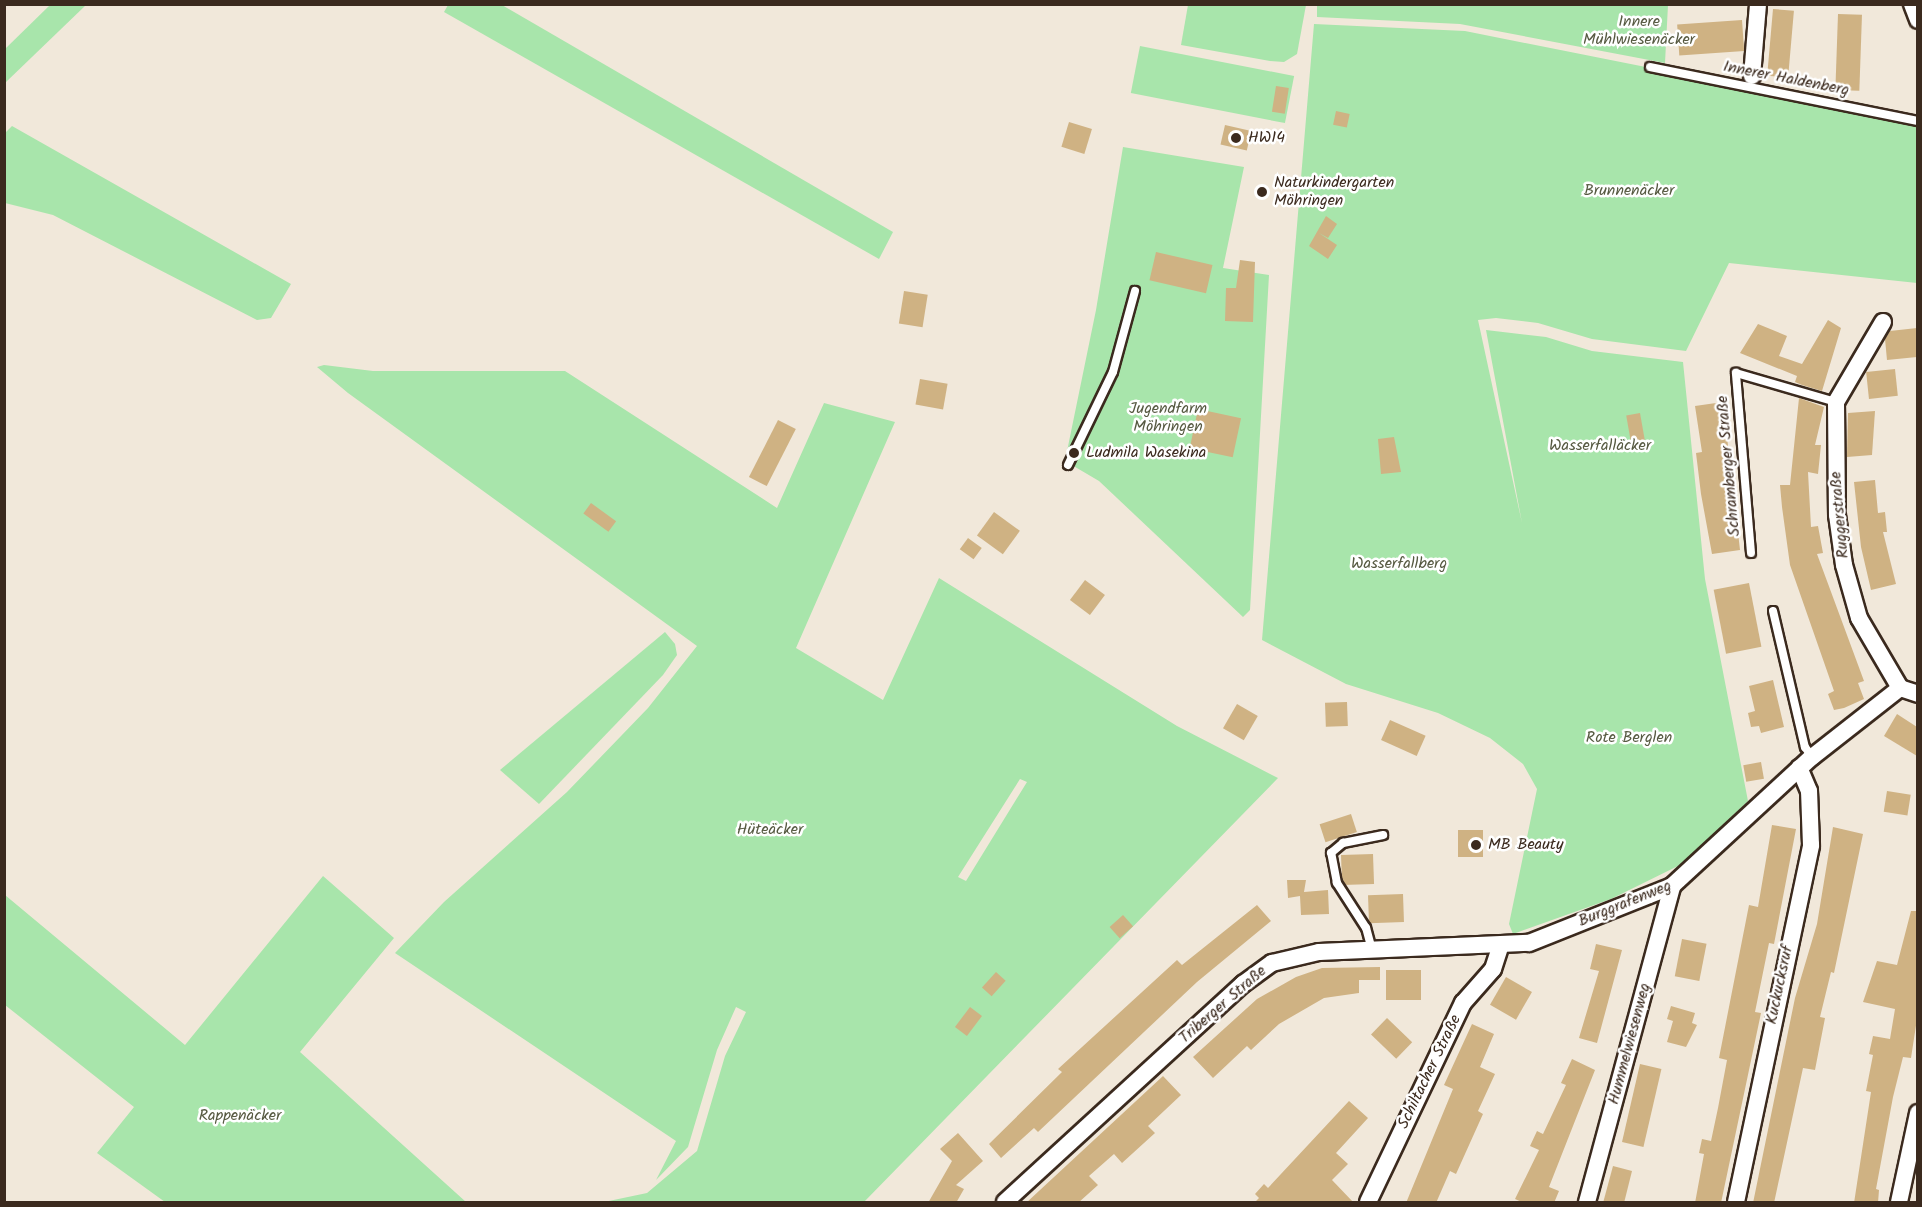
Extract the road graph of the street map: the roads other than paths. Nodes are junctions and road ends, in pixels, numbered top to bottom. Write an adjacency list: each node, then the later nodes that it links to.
1 (1758, 4): 5 (street)
2 (1912, 4): 3 (street)
3 (1917, 20)
4 (1650, 67): 6 (lane, Innerer Haldenberg)
5 (1752, 76)
6 (1917, 121)
7 (1135, 291): 10 (lane)
8 (1882, 322): 9 (street)
9 (1836, 402): 11 (lane, Schramberger Straße); 13 (street, Ruggerstraße)
10 (1068, 465)
11 (1750, 553)
12 (1773, 611): 15 (lane)
13 (1900, 688): 14 (street); 15 (street, Burggrafenweg)
14 (1917, 694)
15 (1812, 757): 16 (street, Burggrafenweg)
16 (1799, 768): 18 (street, Burggrafenweg); 25 (street, Kuckucksruf)
17 (1383, 835): 20 (lane)
18 (1672, 886): 19 (street, Burggrafenweg); 24 (street, Hummelwiesenweg)
19 (1500, 947): 20 (street, Triberger Straße); 23 (street, Schiltacher Straße)
20 (1372, 952): 22 (street, Triberger Straße)
21 (1917, 1113): 26 (street)
22 (1005, 1203)
23 (1368, 1203)
24 (1587, 1203)
25 (1736, 1203)
26 (1899, 1203)

